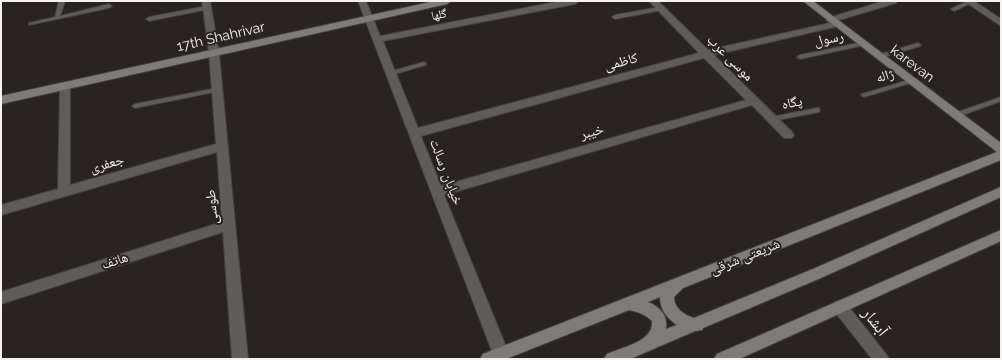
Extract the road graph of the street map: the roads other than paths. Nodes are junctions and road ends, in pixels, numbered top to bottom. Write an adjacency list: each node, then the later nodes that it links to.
1 (62, 1): 14 (lane)
2 (362, 1): 15 (street, خیابان رسالت)
3 (447, 1): 15 (street, 17th Shahrivar)
4 (574, 1): 20 (street, گلها)
5 (653, 1): 11 (street, موسی عرب)
6 (807, 1): 17 (street, karevan)
7 (893, 1): 17 (street, کاظمی)
8 (969, 2): 12 (lane); 18 (street)
9 (206, 4): 16 (lane); 23 (street, طوسی)
10 (109, 6): 14 (lane)
11 (660, 9): 13 (lane); 24 (street, موسی عرب)
12 (954, 9)
13 (615, 17)
14 (57, 18): 19 (lane)
15 (370, 18): 20 (street, خیابان رسالت); 23 (street, 17th Shahrivar)
16 (149, 19)
17 (834, 22): 21 (street, karevan); 24 (street, کاظمی)
18 (1001, 23)
19 (31, 24)
20 (378, 39): 28 (street, خیابان رسالت)
21 (863, 44): 25 (street, karevan); 26 (lane, رسول)
22 (918, 45): 25 (lane)
23 (214, 53): 30 (street, 17th Shahrivar); 31 (street, طوسی)
24 (706, 54): 35 (street, موسی عرب); 40 (street, کاظمی)
25 (880, 56): 29 (street, karevan)
26 (800, 57)
27 (424, 64): 28 (lane)
28 (391, 73): 40 (street, خیابان رسالت)
29 (912, 81): 32 (lane, ژاله); 38 (street, karevan)
30 (65, 86): 34 (street, 17th Shahrivar); 45 (street)
31 (217, 90): 36 (lane); 42 (street, طوسی)
32 (864, 95)
33 (1001, 99): 38 (lane)
34 (1, 100)
35 (754, 101): 39 (street, موسی عرب); 46 (street, خیبر)
36 (135, 106)
37 (817, 110): 39 (lane, پگاه)
38 (957, 115): 43 (street, karevan)
39 (772, 119): 41 (street, موسی عرب)
40 (414, 133): 46 (street, خیابان رسالت)
41 (788, 135)
42 (222, 146): 45 (street, جعفری); 49 (street, طوسی)
43 (1001, 149)
44 (1001, 154): 51 (street, شریعتی شرقی)
45 (64, 192): 48 (street, جعفری)
46 (438, 192): 57 (street, خیابان رسالت)
47 (1001, 195): 55 (street)
48 (1, 210)
49 (228, 225): 52 (street, هاتف); 58 (street, طوسی)
50 (1001, 235): 54 (street)
51 (678, 284): 53 (street, شریعتی شرقی); 55 (street)
52 (1, 298)
53 (628, 303): 56 (street); 57 (street, شریعتی شرقی)
54 (840, 307): 61 (street); 62 (street, آبشار)
55 (697, 325): 56 (street)
56 (649, 344): 60 (street)
57 (501, 354): 59 (street, شریعتی شرقی)
58 (240, 359)
59 (488, 359)
60 (612, 359)
61 (722, 359)
62 (881, 359)

